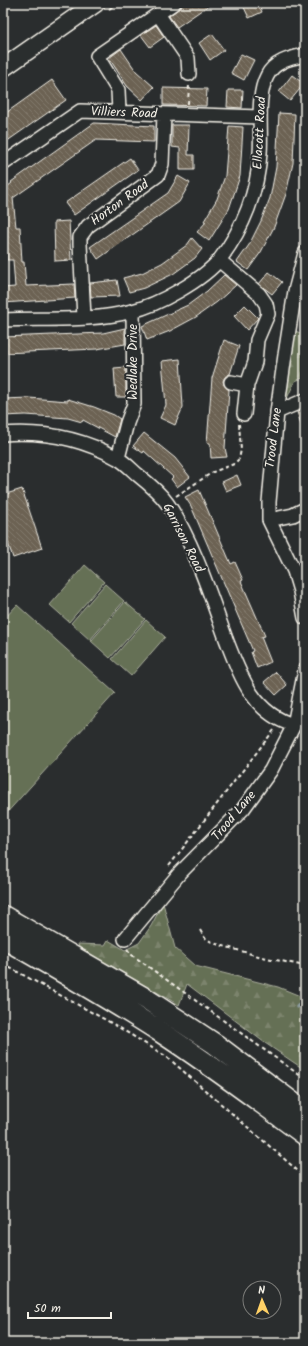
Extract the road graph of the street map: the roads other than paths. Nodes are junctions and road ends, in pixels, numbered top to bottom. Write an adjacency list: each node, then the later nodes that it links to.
1 (96, 3): 5 (main road)
2 (174, 3): 3 (street)
3 (158, 14): 6 (street); 7 (street)
4 (305, 55): 9 (street, Ellacott Road)
5 (3, 68)
6 (190, 74)
7 (119, 112): 8 (street, Villiers Road); 10 (street, Villiers Road)
8 (164, 115): 9 (street, Villiers Road); 14 (street, Horton Road)
9 (260, 117): 12 (street, Ellacott Road)
10 (3, 164)
11 (305, 253): 19 (street, Trood Lane)
12 (219, 260): 13 (street, Ellacott Road); 17 (street)
13 (132, 311): 14 (street, Ellacott Road); 22 (street, Wedlake Drive)
14 (84, 317): 15 (street, Ellacott Road)
15 (3, 320)
16 (231, 382): 17 (street)
17 (247, 385): 20 (street)
18 (305, 400): 19 (street)
19 (277, 412): 24 (street, Trood Lane)
20 (244, 414)
21 (3, 434): 22 (street, Garrison Road)
22 (118, 458): 27 (street, Garrison Road)
23 (305, 509): 24 (street)
24 (269, 520): 25 (street, Trood Lane)
25 (305, 618)
26 (305, 670): 27 (street, Trood Lane)
27 (294, 725): 30 (street, Trood Lane)
28 (3, 916): 31 (highway)
29 (3, 938): 32 (highway)
30 (125, 939)
31 (305, 1112)
32 (305, 1135)

